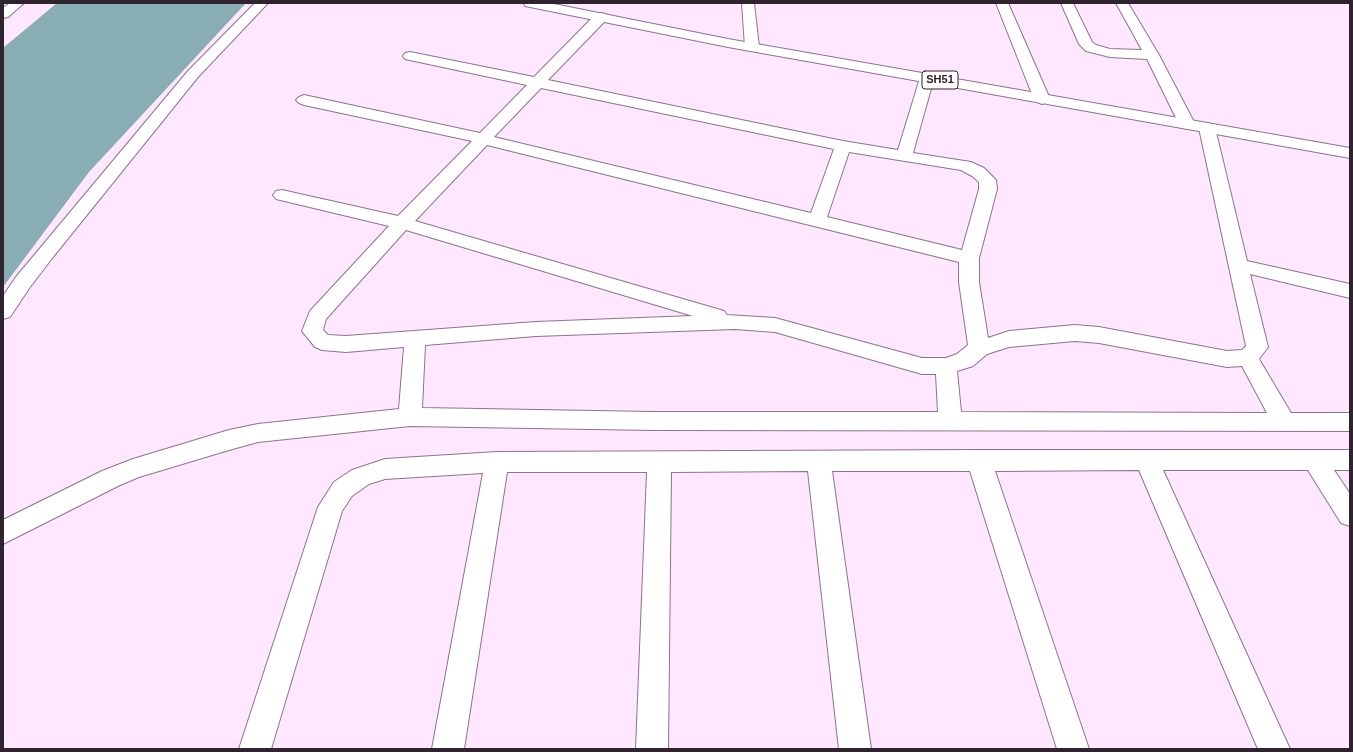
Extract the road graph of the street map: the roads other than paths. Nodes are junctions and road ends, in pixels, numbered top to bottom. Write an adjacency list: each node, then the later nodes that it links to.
1 (18, 3): 8 (street)
2 (262, 3): 29 (street)
3 (530, 3): 9 (street, SH51)
4 (748, 3): 10 (street)
5 (1002, 3): 15 (street)
6 (1067, 3): 11 (street)
7 (1122, 3): 11 (street)
8 (3, 14)
9 (601, 17): 10 (street, SH51); 14 (street)
10 (752, 47): 13 (street, SH51)
11 (1152, 55): 17 (street)
12 (410, 56): 14 (street)
13 (927, 78): 15 (street, SH51); 22 (street)
14 (538, 83): 19 (street); 20 (street)
15 (1042, 99): 17 (street, SH51)
16 (304, 100): 19 (street)
17 (1187, 124): 18 (street, SH51)
18 (1206, 128): 21 (street, SH51); 27 (street)
19 (484, 139): 24 (street); 25 (street)
20 (843, 146): 22 (street); 24 (street)
21 (1350, 153)
22 (904, 156): 26 (street)
23 (282, 196): 25 (street)
24 (817, 221): 26 (street)
25 (402, 223): 30 (street); 31 (street)
26 (969, 258): 32 (street)
27 (1238, 265): 28 (street); 33 (street)
28 (1350, 291)
29 (3, 312)
30 (735, 322): 31 (street); 34 (street)
31 (414, 339): 35 (street)
32 (979, 348): 33 (street); 34 (street)
33 (1248, 358): 37 (street)
34 (946, 366): 36 (street)
35 (410, 417): 36 (street); 47 (street)
36 (950, 421): 37 (street)
37 (1284, 422): 38 (street)
38 (1350, 422)
39 (659, 460): 42 (street); 45 (street); 50 (street)
40 (978, 460): 42 (street); 43 (street); 52 (street)
41 (1350, 460): 44 (street)
42 (819, 461): 51 (street)
43 (1147, 461): 44 (street); 53 (street)
44 (1315, 461): 46 (street)
45 (497, 462): 48 (street); 49 (street)
46 (1350, 515)
47 (3, 532)
48 (255, 749)
49 (448, 749)
50 (652, 749)
51 (855, 749)
52 (1073, 749)
53 (1274, 749)

